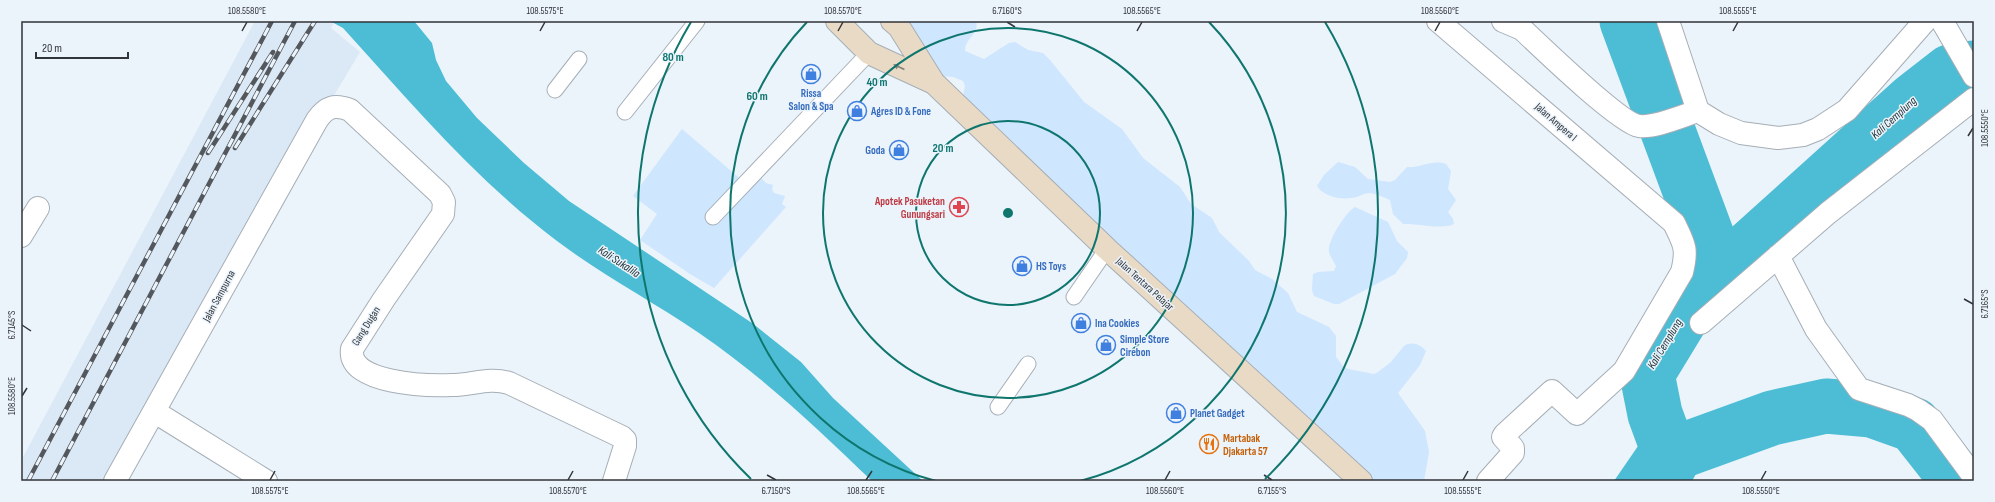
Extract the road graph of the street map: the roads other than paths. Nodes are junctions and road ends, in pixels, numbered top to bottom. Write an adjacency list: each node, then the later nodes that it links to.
1 (698, 21): 16 (lane)
2 (837, 21): 9 (main road, Jalan Tentara Pelajar)
3 (892, 21): 12 (main road, Jalan Tentara Pelajar)
4 (1438, 21): 33 (street, Jalan Ampera I)
5 (1668, 21): 17 (street)
6 (1925, 21): 17 (street)
7 (1942, 21): 11 (street)
8 (1517, 24): 17 (street)
9 (869, 53): 12 (main road, Jalan Tentara Pelajar, one-way to 9); 19 (lane)
10 (579, 59): 13 (lane)
11 (1974, 76)
12 (934, 84): 21 (main road, Jalan Tentara Pelajar)
13 (555, 90)
14 (1974, 99): 22 (street)
15 (324, 111): 27 (street, Jalan Sampurna); 31 (street, Gang Dugan)
16 (625, 112)
17 (1689, 114)
18 (38, 208): 20 (street)
19 (712, 217)
20 (21, 236)
21 (1107, 249): 23 (lane); 32 (main road, Jalan Tentara Pelajar)
22 (1778, 256): 24 (street); 28 (street)
23 (1074, 297)
24 (1701, 323)
25 (1028, 364): 26 (lane)
26 (998, 407)
27 (155, 412): 29 (street, Jalan Sampurna); 30 (street)
28 (1974, 478): 34 (street)
29 (115, 481)
30 (266, 481)
31 (614, 481)
32 (1361, 481)
33 (1488, 481)
34 (1971, 481)

